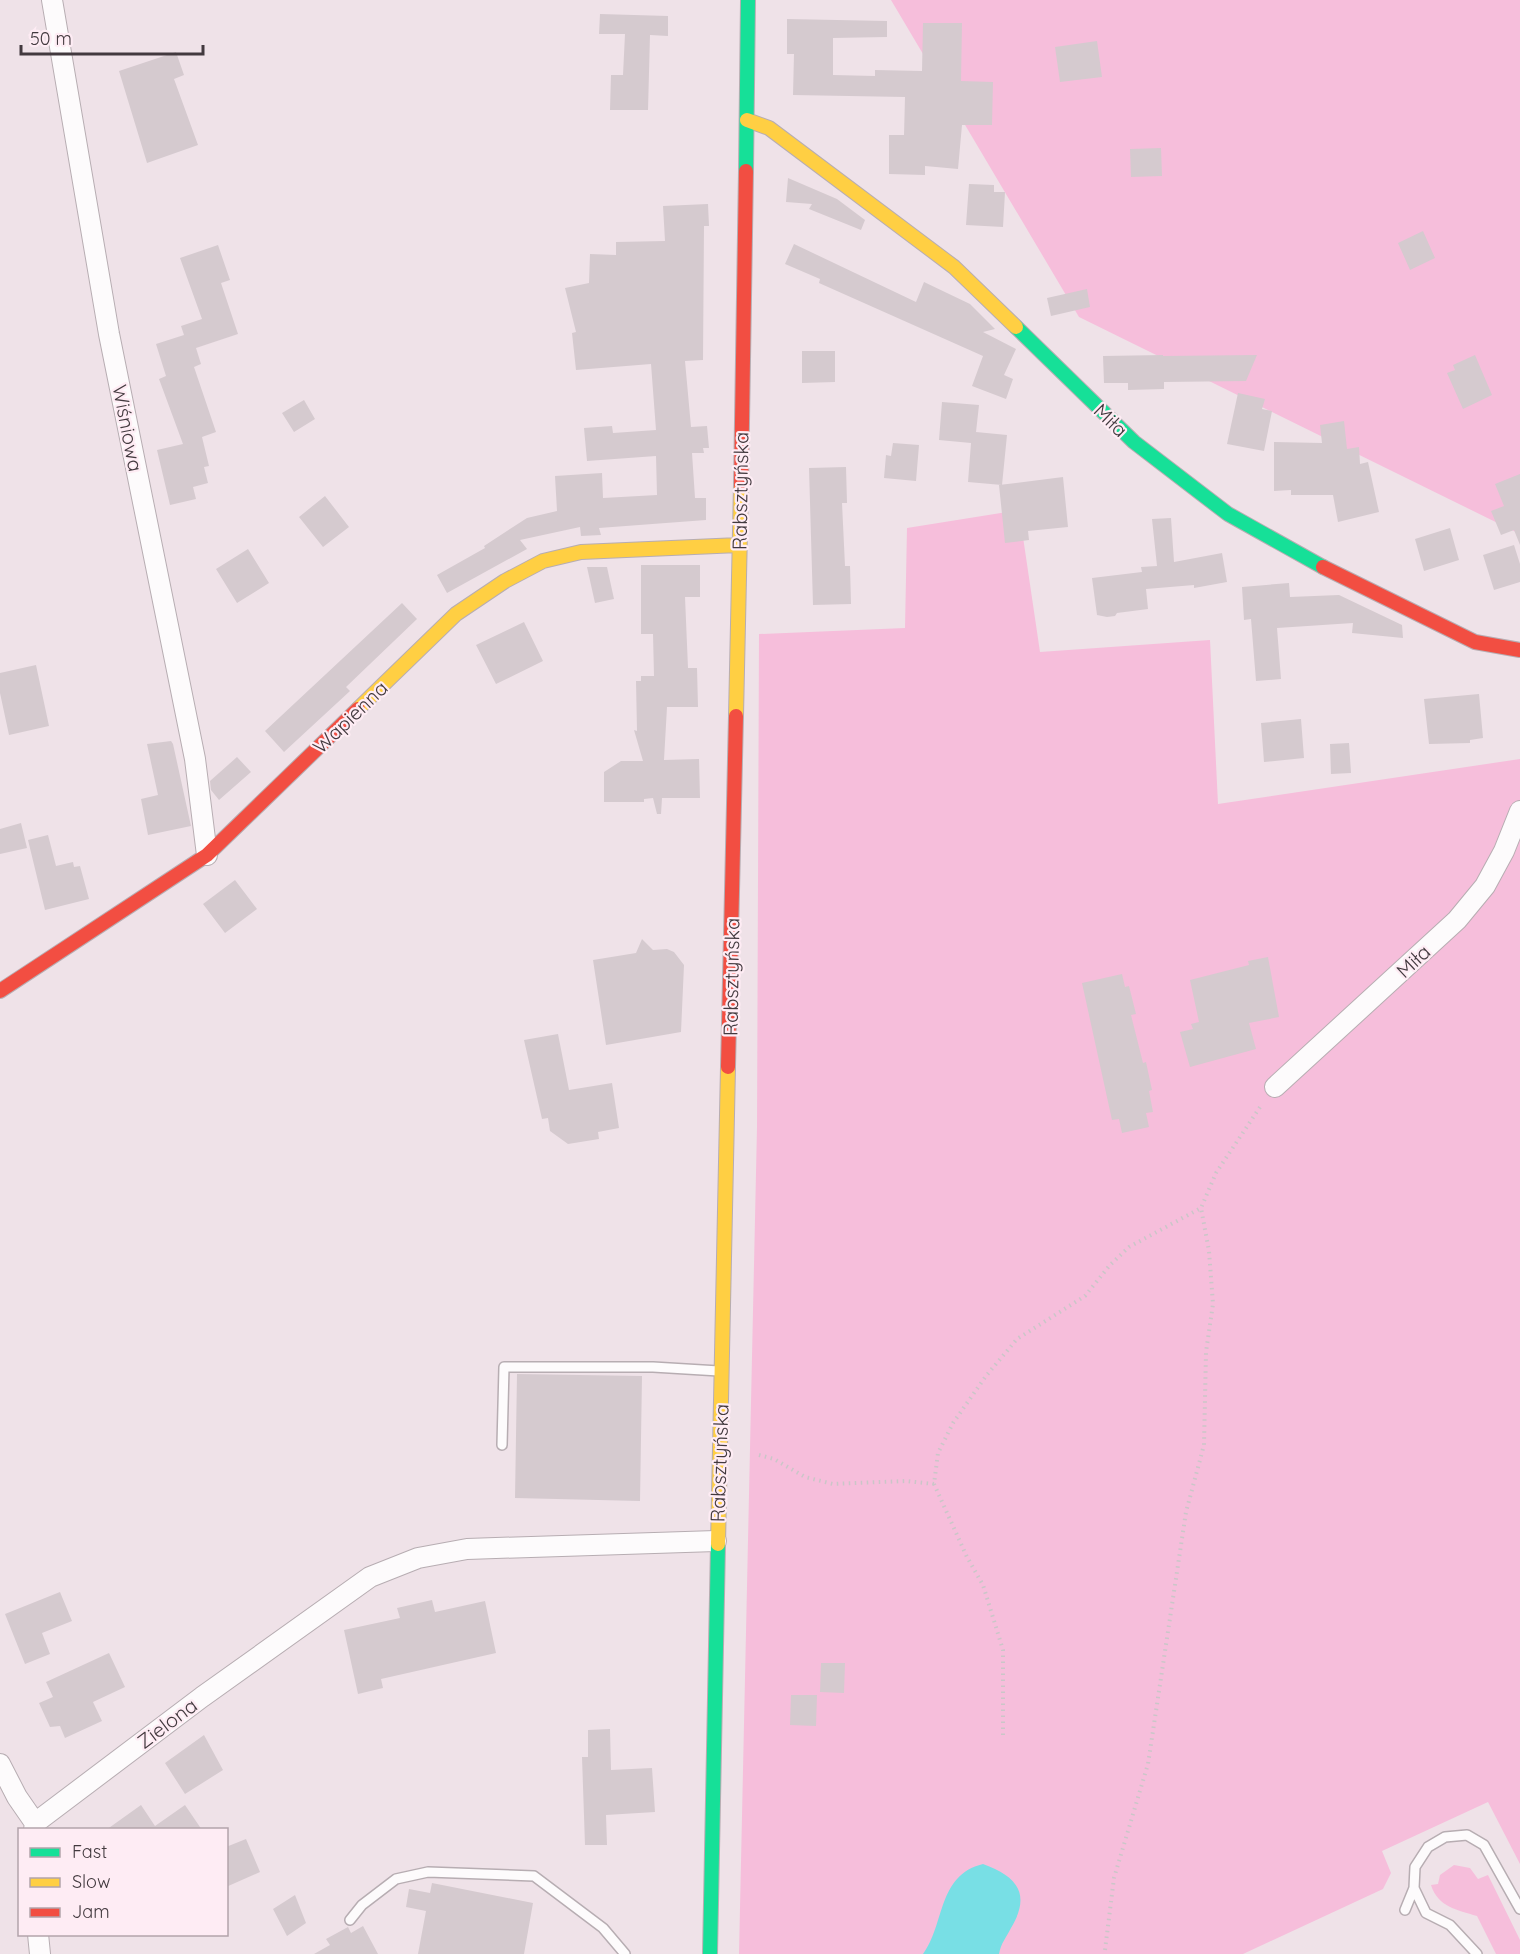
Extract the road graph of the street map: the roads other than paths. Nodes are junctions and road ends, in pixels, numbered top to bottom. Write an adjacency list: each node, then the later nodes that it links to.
1 (52, 0): 7 (street, Wiśniowa)
2 (748, 0): 3 (street, Rabsztyńska)
3 (747, 120): 4 (street, Rabsztyńska); 5 (street, Miła)
4 (739, 545): 7 (street, Wapienna); 10 (street, Rabsztyńska)
5 (1520, 650)
6 (1520, 811): 9 (street, Miła)
7 (207, 855): 8 (street, Wapienna)
8 (0, 991)
9 (1275, 1087)
10 (722, 1371): 11 (lane); 12 (street, Rabsztyńska)
11 (502, 1445)
12 (716, 1541): 14 (street, Zielona); 22 (street, Rabsztyńska)
13 (0, 1764): 14 (street)
14 (34, 1826)
15 (1414, 1888): 16 (lane); 17 (lane); 23 (lane)
16 (1520, 1909)
17 (1405, 1910)
18 (350, 1920): 21 (lane)
19 (38, 1936): 20 (street)
20 (40, 1954)
21 (625, 1954)
22 (710, 1954)
23 (1477, 1954)

